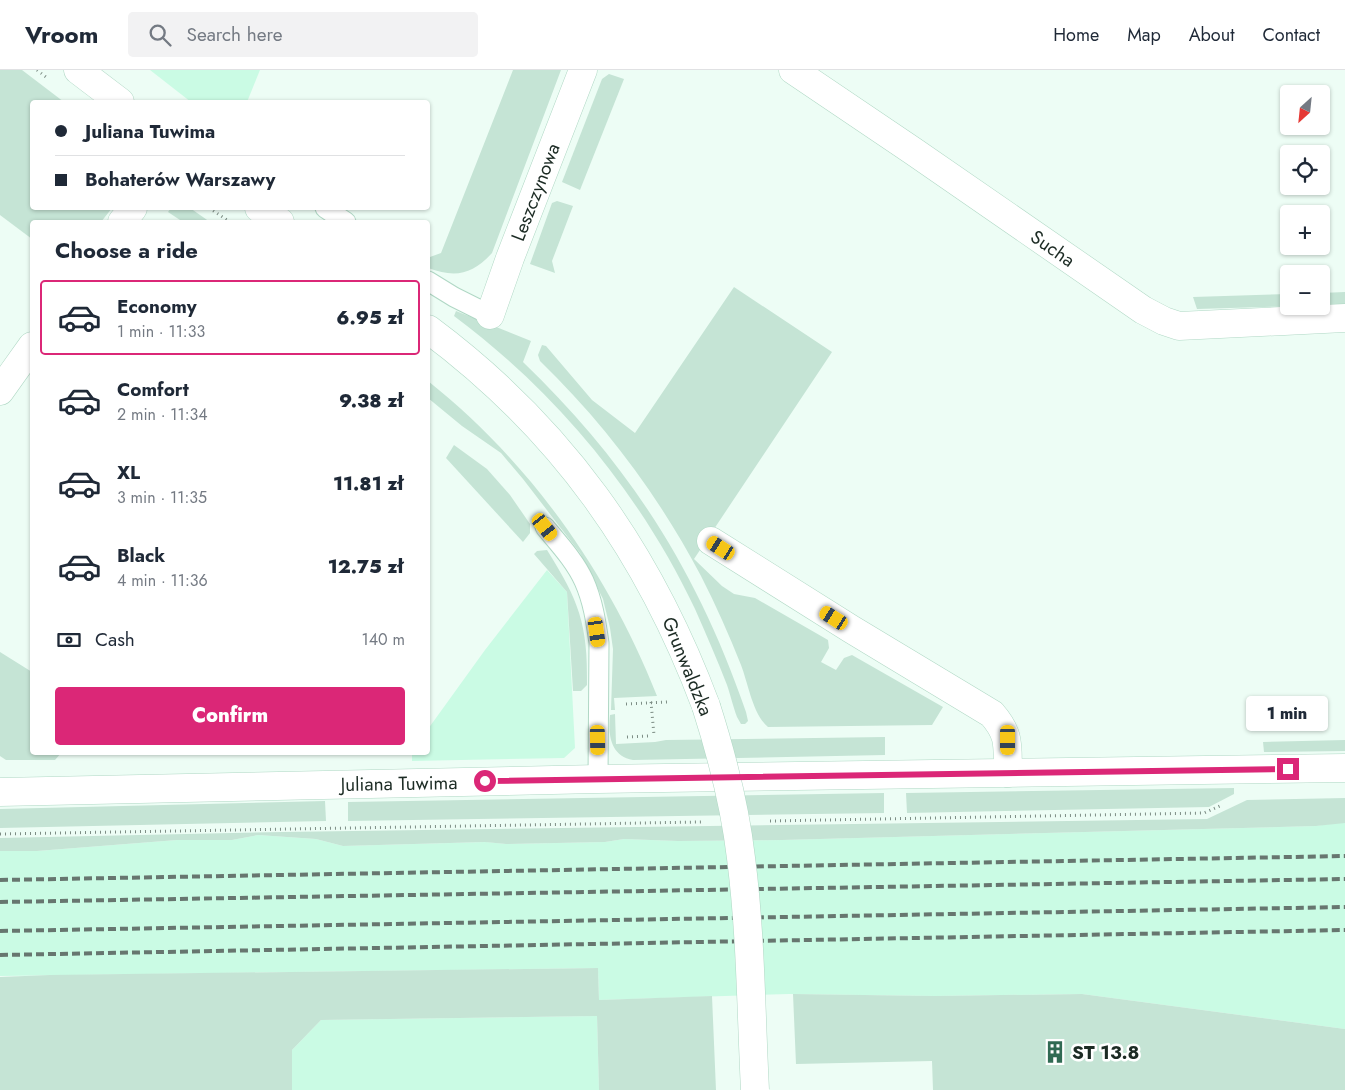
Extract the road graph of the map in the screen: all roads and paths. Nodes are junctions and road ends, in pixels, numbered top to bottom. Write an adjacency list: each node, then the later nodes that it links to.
1 (78, 70): 4 (street)
2 (583, 70): 14 (street, Leszczynowa)
3 (793, 70): 15 (street, Sucha)
4 (117, 100)
5 (131, 210): 9 (street)
6 (212, 210): 10 (path)
7 (262, 210): 11 (street)
8 (328, 210): 12 (lane)
9 (124, 220)
10 (227, 220)
11 (277, 220)
12 (343, 220)
13 (430, 282): 14 (lane)
14 (490, 315)
15 (1345, 318)
16 (430, 331): 35 (street, Grunwaldzka, bridge)
17 (30, 349): 18 (street)
18 (0, 391)
19 (545, 527): 29 (lane)
20 (711, 541): 28 (street)
21 (660, 702): 22 (path)
22 (649, 703): 23 (path); 24 (path)
23 (627, 704)
24 (654, 735)
25 (649, 736): 26 (path)
26 (629, 737)
27 (1345, 768): 28 (street, Juliana Tuwima)
28 (1008, 774): 29 (street, Juliana Tuwima)
29 (598, 779): 30 (street, Juliana Tuwima)
30 (0, 792)
31 (1228, 802): 32 (path)
32 (765, 821)
33 (705, 822): 34 (path)
34 (0, 834)
35 (755, 1090)

